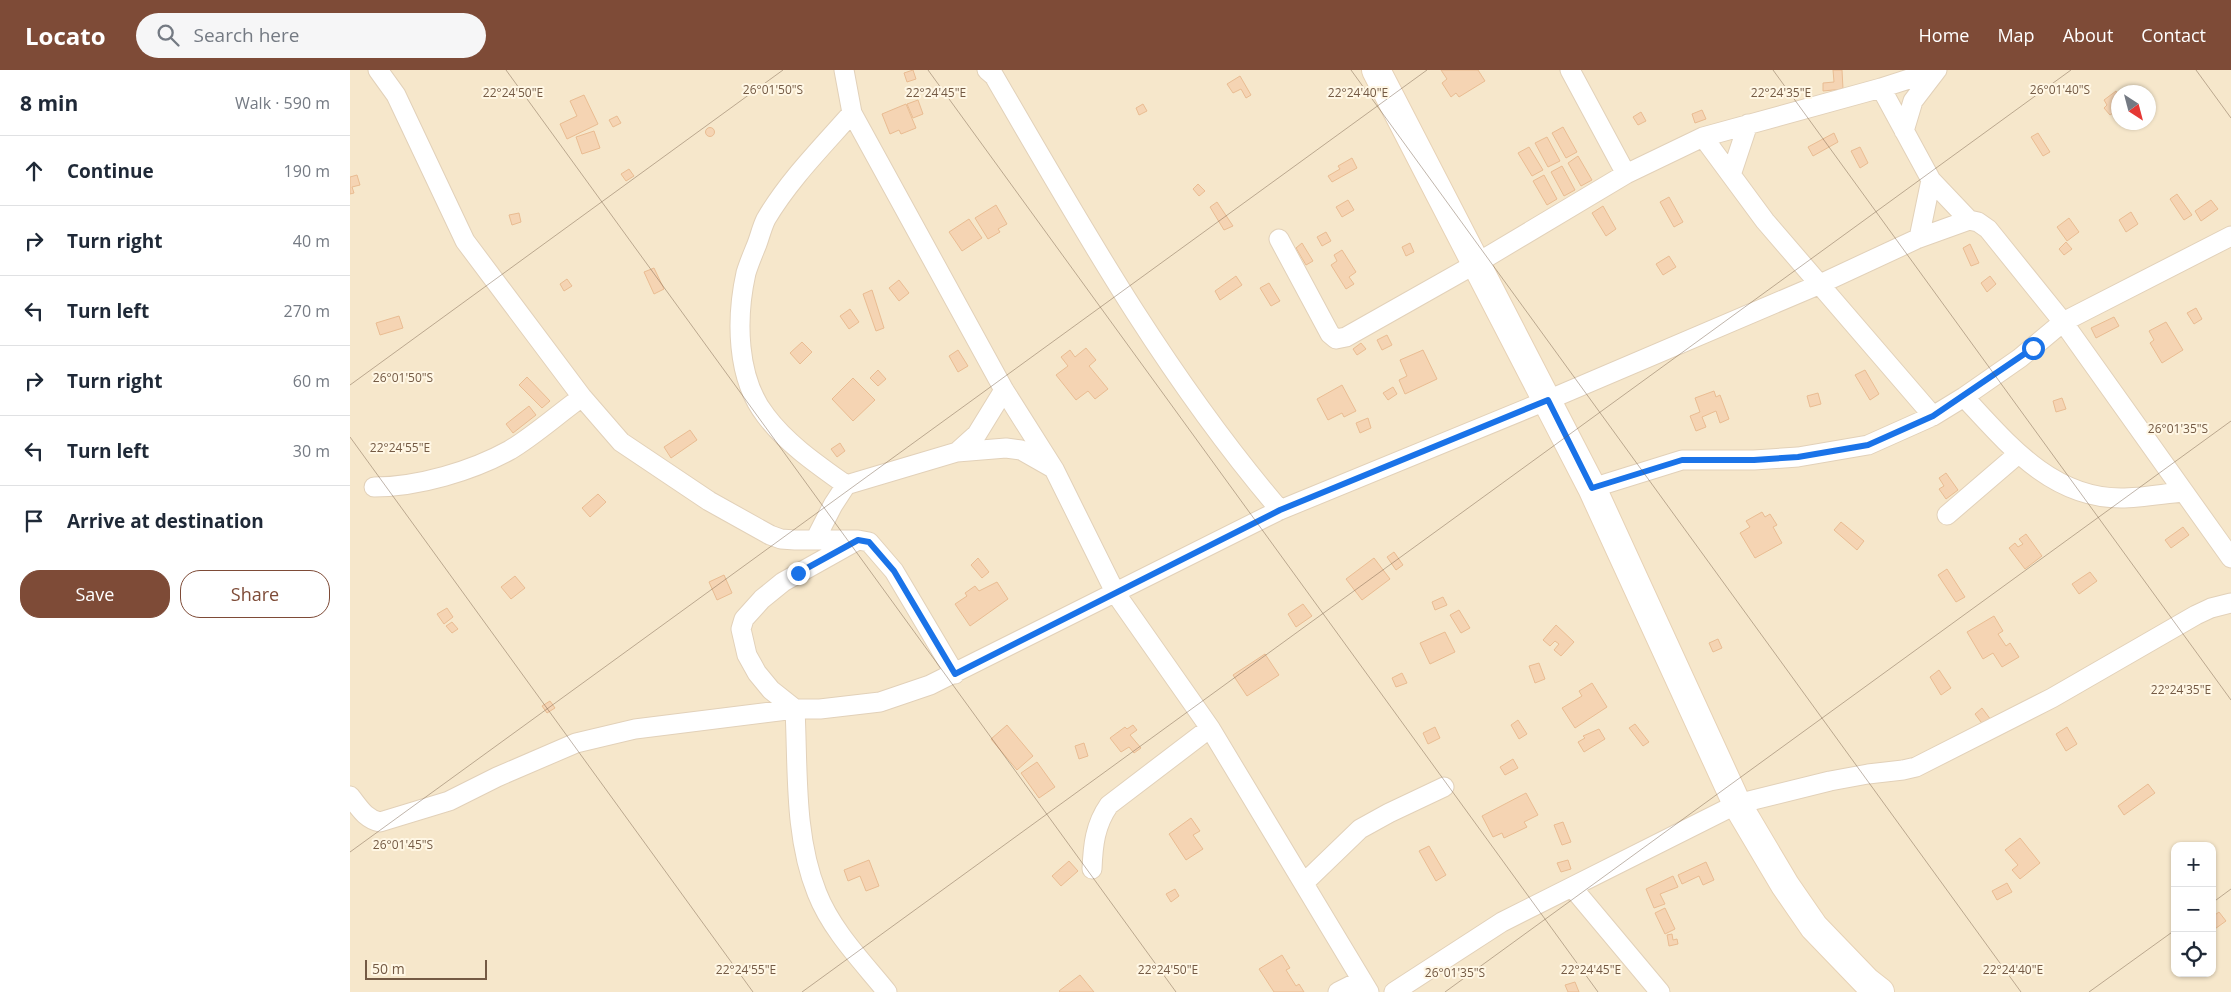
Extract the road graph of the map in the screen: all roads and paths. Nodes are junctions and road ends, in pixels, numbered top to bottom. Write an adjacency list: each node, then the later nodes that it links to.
1 (378, 70): 23 (street)
2 (844, 70): 8 (street)
3 (1376, 70): 19 (street)
4 (1570, 70): 12 (street)
5 (1937, 70): 7 (street); 10 (street)
6 (992, 72): 34 (street)
7 (1881, 88): 9 (street); 10 (street)
8 (852, 113): 22 (street); 30 (street)
9 (1748, 124): 11 (street); 13 (street)
10 (1904, 131): 14 (street)
11 (1703, 137): 12 (street); 13 (street)
12 (1626, 174): 19 (street)
13 (1731, 175): 20 (street)
14 (1931, 180): 15 (street); 17 (street)
15 (1969, 220): 17 (street); 21 (street)
16 (2231, 236): 21 (street)
17 (1919, 238): 20 (street)
18 (1279, 240): 19 (street)
19 (1477, 263): 25 (street)
20 (1818, 285): 25 (street); 26 (street)
21 (2063, 322): 24 (street); 33 (street)
22 (1004, 390): 27 (street); 29 (street)
23 (582, 397): 31 (street); 36 (street)
24 (1964, 397): 26 (street); 28 (street)
25 (1548, 400): 32 (street); 34 (street)
26 (1933, 416): 32 (street)
27 (957, 452): 29 (street); 30 (street)
28 (2018, 454): 33 (street); 35 (street)
29 (1054, 469): 39 (street)
30 (846, 485): 36 (street)
31 (374, 487)
32 (1592, 488): 46 (street)
33 (2182, 492): 38 (street)
34 (1280, 510): 39 (street)
35 (1947, 515)
36 (815, 540): 37 (street)
37 (858, 540): 41 (street); 42 (street)
38 (2231, 558)
39 (1116, 594): 41 (street); 43 (street)
40 (2229, 606): 46 (street)
41 (955, 674): 42 (street)
42 (795, 709): 45 (street); 51 (street)
43 (1210, 728): 47 (street); 48 (street)
44 (1444, 787): 48 (street)
45 (350, 796)
46 (1737, 804): 49 (street); 55 (street)
47 (1092, 869)
48 (1304, 883): 50 (street)
49 (1572, 888): 53 (street); 54 (street)
50 (1365, 986): 52 (street)
51 (887, 992)
52 (1338, 992)
53 (1394, 992)
54 (1660, 992)
55 (1880, 992)

